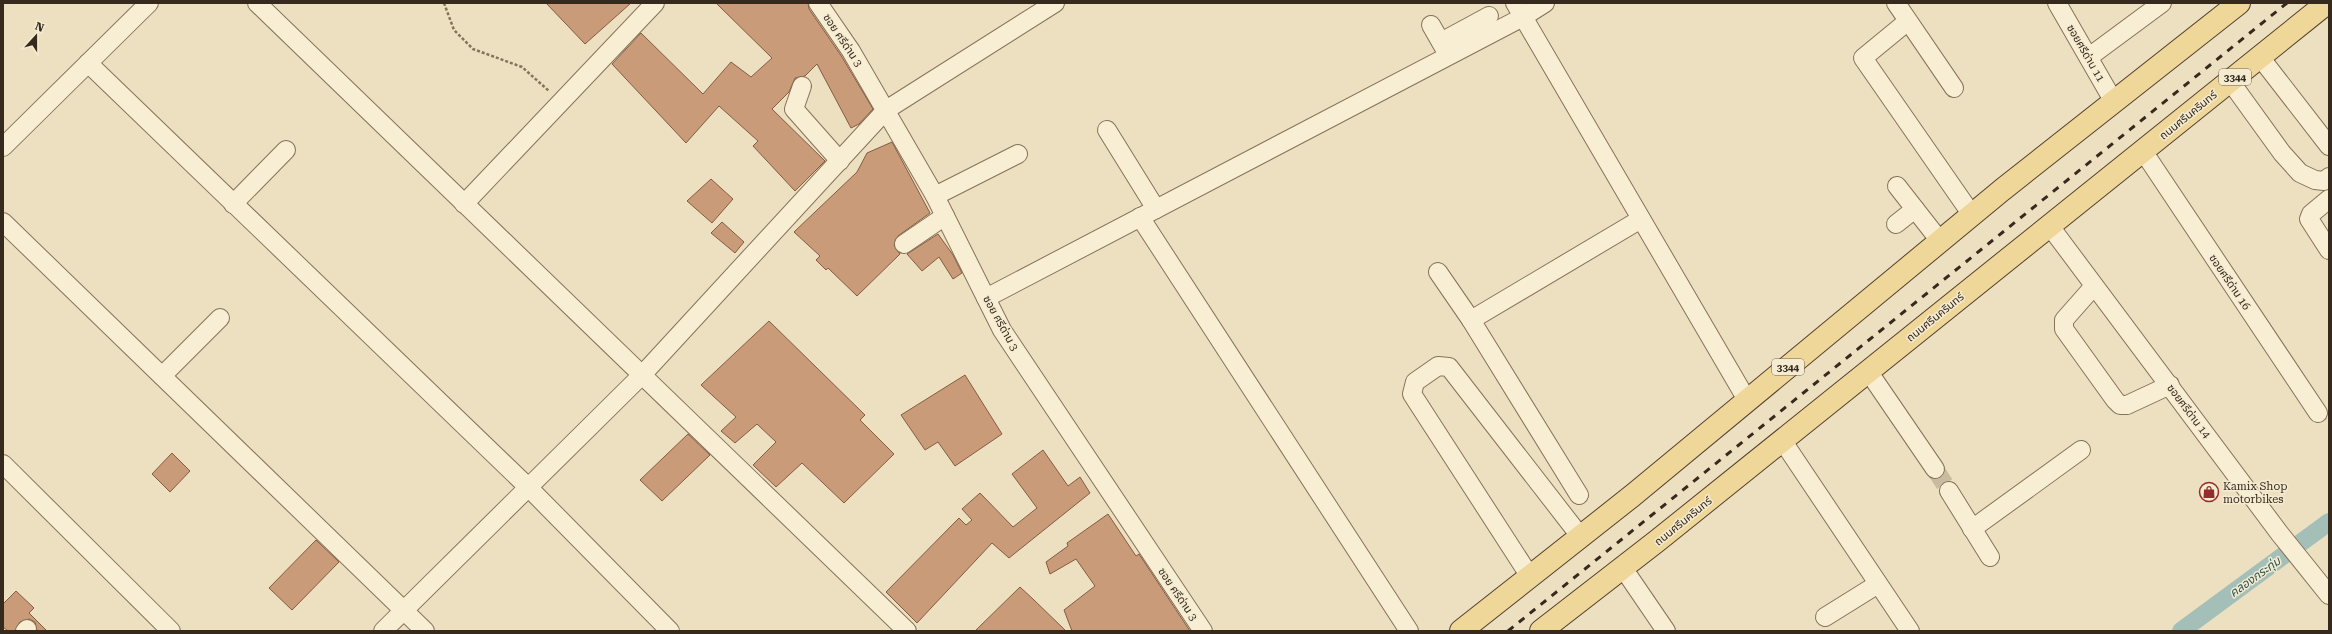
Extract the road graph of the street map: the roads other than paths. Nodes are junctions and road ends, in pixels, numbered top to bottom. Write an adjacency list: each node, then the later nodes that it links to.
1 (149, 3): 19 (street)
2 (257, 3): 37 (street)
3 (655, 3): 37 (street)
4 (818, 3): 24 (street, ซอย ศรีด่าน 3)
5 (1055, 3): 24 (street)
6 (1545, 3): 12 (street)
7 (1896, 3): 14 (street)
8 (2057, 3): 17 (street, ซอยศรีด่าน 11)
9 (2162, 3): 17 (street)
10 (2239, 3): 23 (main road, 3344)
11 (2327, 3): 18 (main road, ถนนศรีนครินทร์ / 3344)
12 (1519, 10): 16 (street); 43 (street)
13 (1489, 16): 16 (street)
14 (1908, 21): 22 (street); 40 (street)
15 (1431, 25): 16 (street)
16 (1445, 49): 38 (street)
17 (2089, 57): 23 (street, ซอยศรีด่าน 11)
18 (2260, 57): 20 (main road, ถนนศรีนครินทร์ / 3344); 26 (street)
19 (88, 63): 27 (street); 36 (street)
20 (2230, 81): 29 (main road, ถนนศรีนครินทร์ / 3344); 32 (street)
21 (802, 86): 31 (street)
22 (1954, 88)
23 (2114, 102): 40 (main road, 3344)
24 (886, 110): 31 (street); 34 (street, ซอย ศรีด่าน 3)
25 (1107, 130): 38 (street)
26 (2329, 146)
27 (3, 147)
28 (286, 150): 36 (street)
29 (2143, 151): 46 (main road, ถนนศรีนครินทร์ / 3344); 60 (street, ซอยศรีด่าน 16)
30 (1018, 154): 34 (street)
31 (840, 161): 56 (street)
32 (2327, 182)
33 (1897, 186): 39 (street)
34 (935, 196): 41 (street, ซอย ศรีด่าน 3)
35 (2329, 199): 49 (street)
36 (233, 204): 65 (street)
37 (464, 204): 56 (street)
38 (1156, 209): 42 (street)
39 (1915, 209): 45 (street); 47 (street)
40 (1972, 215): 47 (main road, 3344)
41 (945, 216): 48 (street); 52 (street, ซอย ศรีด่าน 3)
42 (1140, 218): 52 (street); 84 (street)
43 (1641, 219): 54 (street); 59 (street)
44 (3, 222): 57 (street)
45 (1896, 224)
46 (2049, 225): 51 (street, ซอยศรีด่าน 14); 55 (main road, ถนนศรีนครินทร์ / 3344)
47 (1940, 241): 59 (main road, 3344)
48 (904, 244)
49 (2329, 250)
50 (1438, 272): 54 (street)
51 (2094, 286): 58 (street, ซอยศรีด่าน 14); 58 (street)
52 (986, 298): 83 (street, ซอย ศรีด่าน 3)
53 (220, 318): 57 (street)
54 (1471, 320): 67 (street)
55 (1868, 371): 61 (main road, ถนนศรีนครินทร์ / 3344); 64 (street)
56 (642, 375): 65 (street); 82 (street)
57 (162, 376): 75 (street)
58 (2170, 385): 74 (street, ซอยศรีด่าน 14)
59 (1747, 400): 69 (main road, 3344)
60 (2318, 413)
61 (1782, 440): 71 (main road, ถนนศรีนครินทร์ / 3344); 73 (street)
62 (2081, 450): 68 (street)
63 (3, 464): 78 (street)
64 (1935, 469)
65 (529, 488): 75 (street); 81 (street)
66 (1949, 491): 68 (street)
67 (1579, 495)
68 (1972, 529): 70 (street)
69 (1580, 536): 72 (main road, 3344); 72 (street)
70 (1990, 556)
71 (1623, 568): 86 (main road, ถนนศรีนครินทร์ / 3344); 87 (street)
72 (1529, 575): 85 (main road, 3344)
73 (1878, 584): 76 (street); 77 (street)
74 (2329, 595)
75 (404, 611): 79 (street); 80 (street)
76 (1825, 617)
77 (1906, 630)
78 (171, 631)
79 (383, 631)
80 (425, 631)
81 (670, 631)
82 (907, 631)
83 (1203, 631)
84 (1409, 631)
85 (1461, 631)
86 (1541, 631)
87 (1666, 631)

